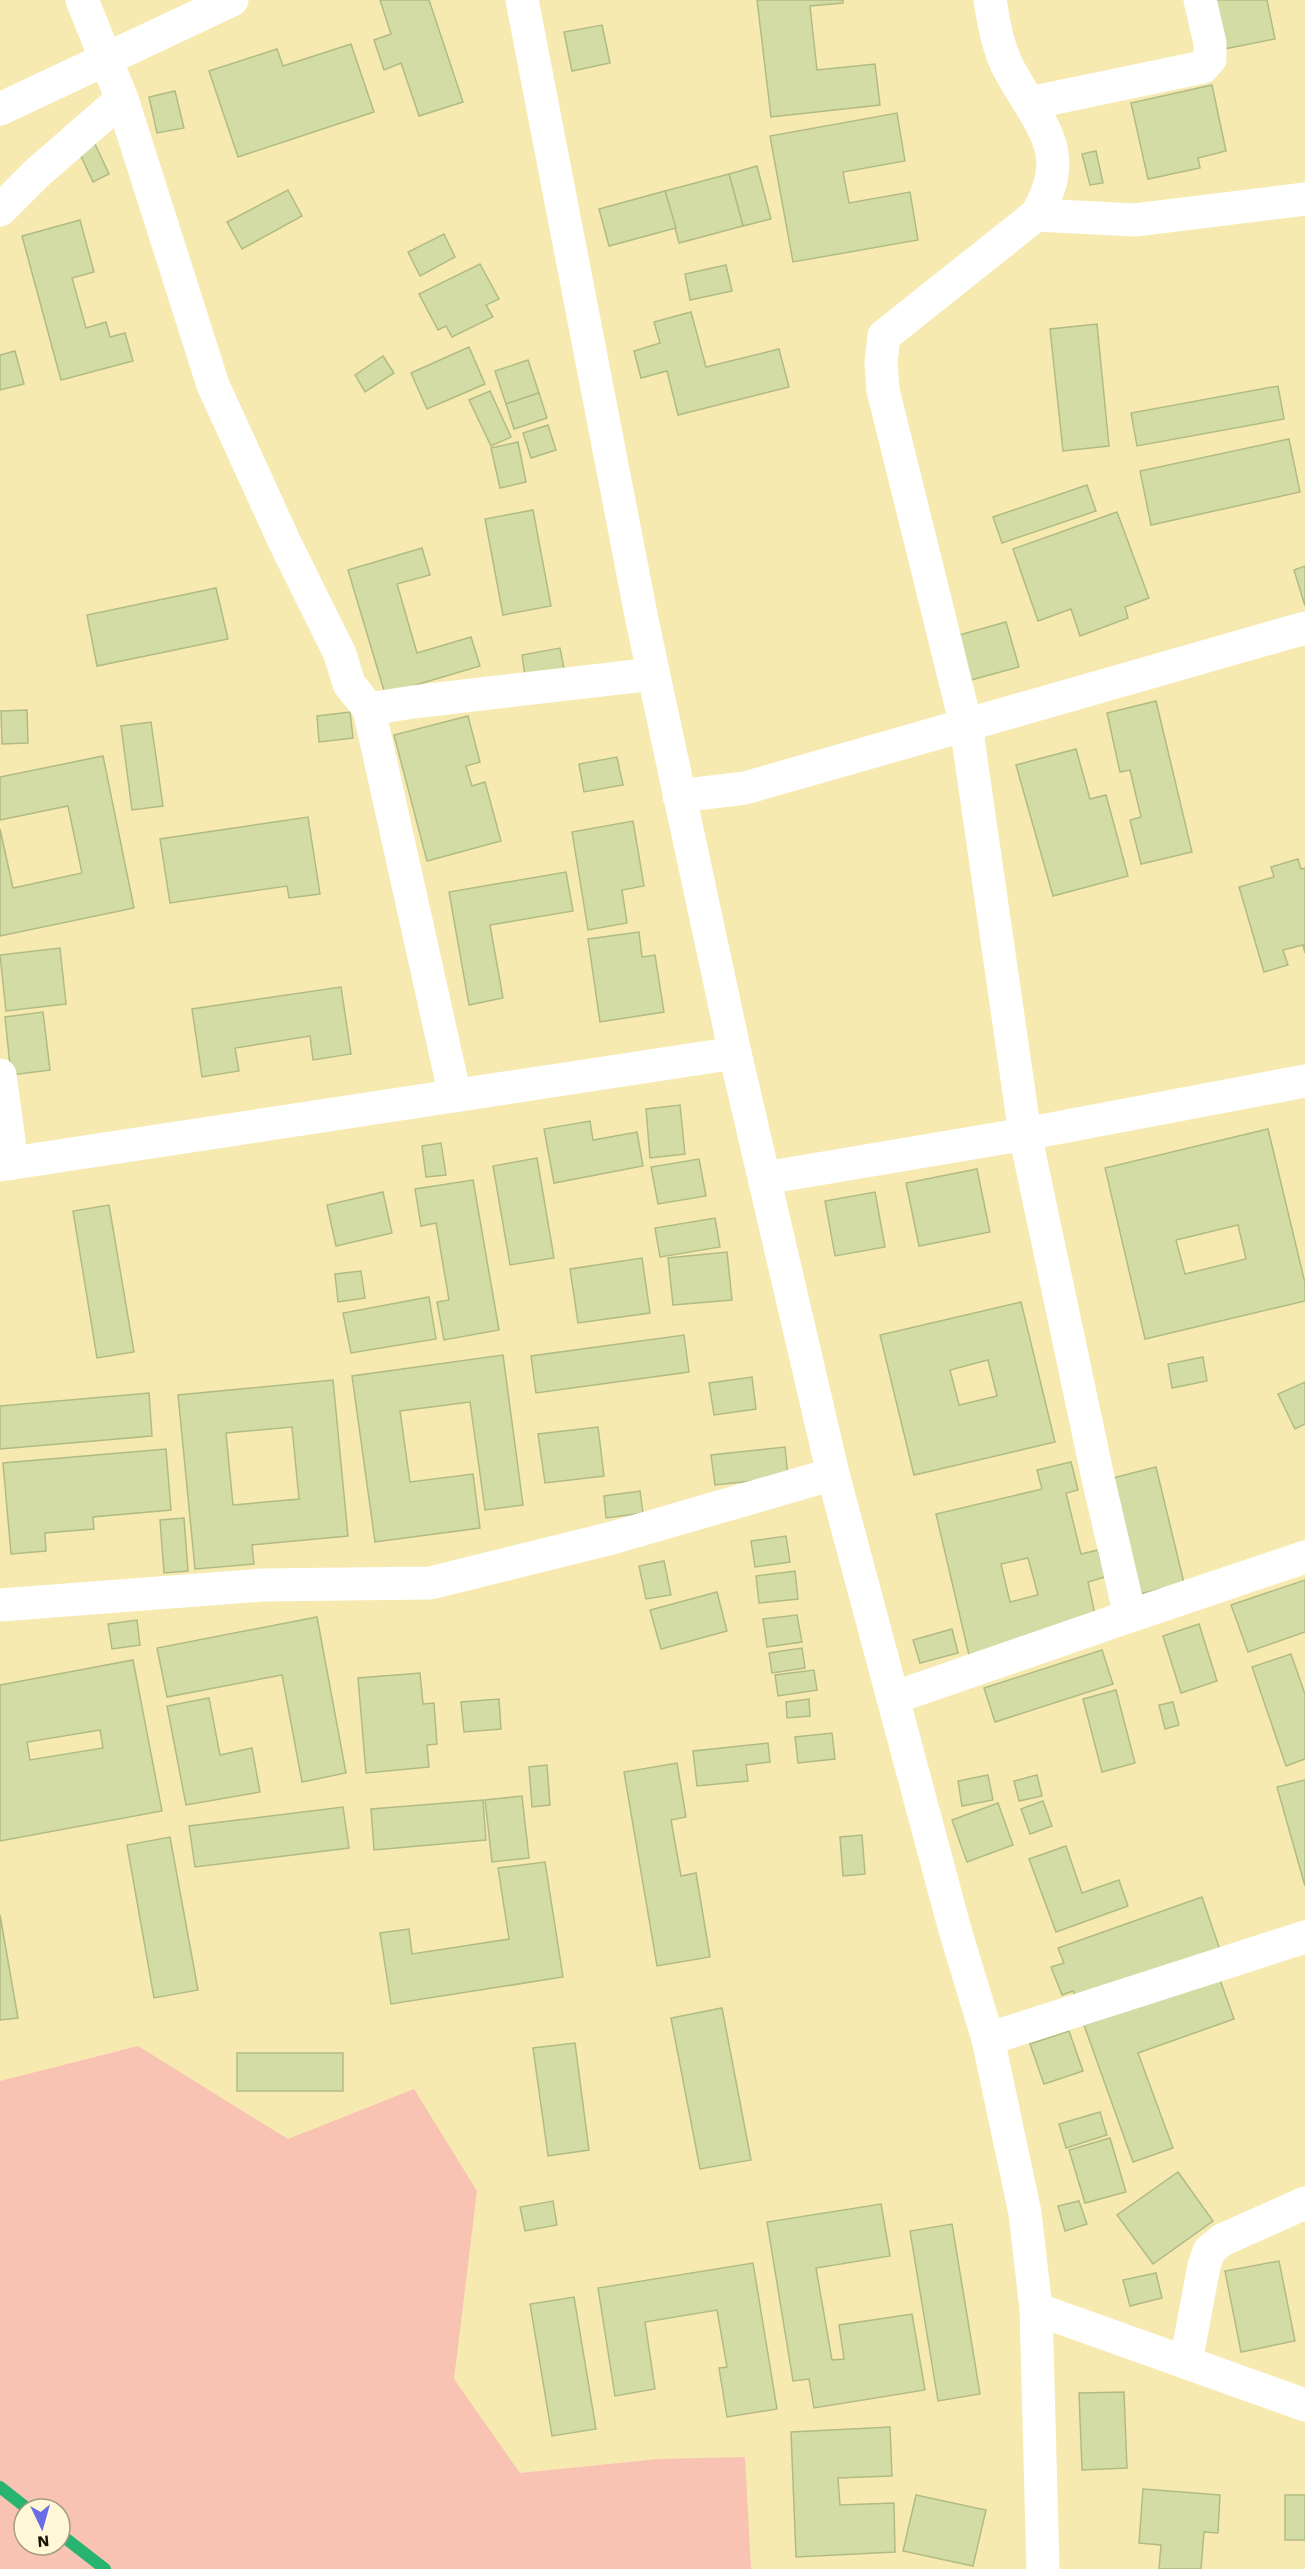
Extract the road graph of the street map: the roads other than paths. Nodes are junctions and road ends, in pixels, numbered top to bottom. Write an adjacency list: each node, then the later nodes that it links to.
1 (82, 0): 6 (street)
2 (232, 0): 6 (street)
3 (522, 0): 14 (street)
4 (990, 0): 8 (street)
5 (1200, 0): 8 (street)
6 (104, 59): 7 (street); 9 (street)
7 (122, 99): 11 (street); 15 (street)
8 (1030, 103): 12 (street)
9 (0, 109)
10 (1305, 199): 12 (street)
11 (0, 210)
12 (1036, 215): 16 (street)
13 (1305, 628): 16 (street)
14 (653, 674): 15 (street); 17 (street)
15 (369, 710): 21 (street)
16 (966, 725): 17 (street); 22 (street)
17 (679, 796): 18 (street)
18 (735, 1053): 21 (street); 24 (street)
19 (0, 1074): 23 (street)
20 (1305, 1080): 22 (street)
21 (455, 1096): 23 (street)
22 (1025, 1134): 24 (street); 28 (street)
23 (6, 1164)
24 (765, 1178): 25 (street)
25 (833, 1474): 27 (street); 29 (street)
26 (1305, 1557): 28 (street)
27 (0, 1605)
28 (1130, 1616): 29 (street)
29 (893, 1698): 31 (street)
30 (1305, 1937): 31 (street)
31 (988, 2039): 33 (street)
32 (1305, 2203): 34 (street)
33 (1036, 2309): 34 (street); 36 (street)
34 (1186, 2362): 35 (street)
35 (1305, 2405)
36 (1043, 2569)

